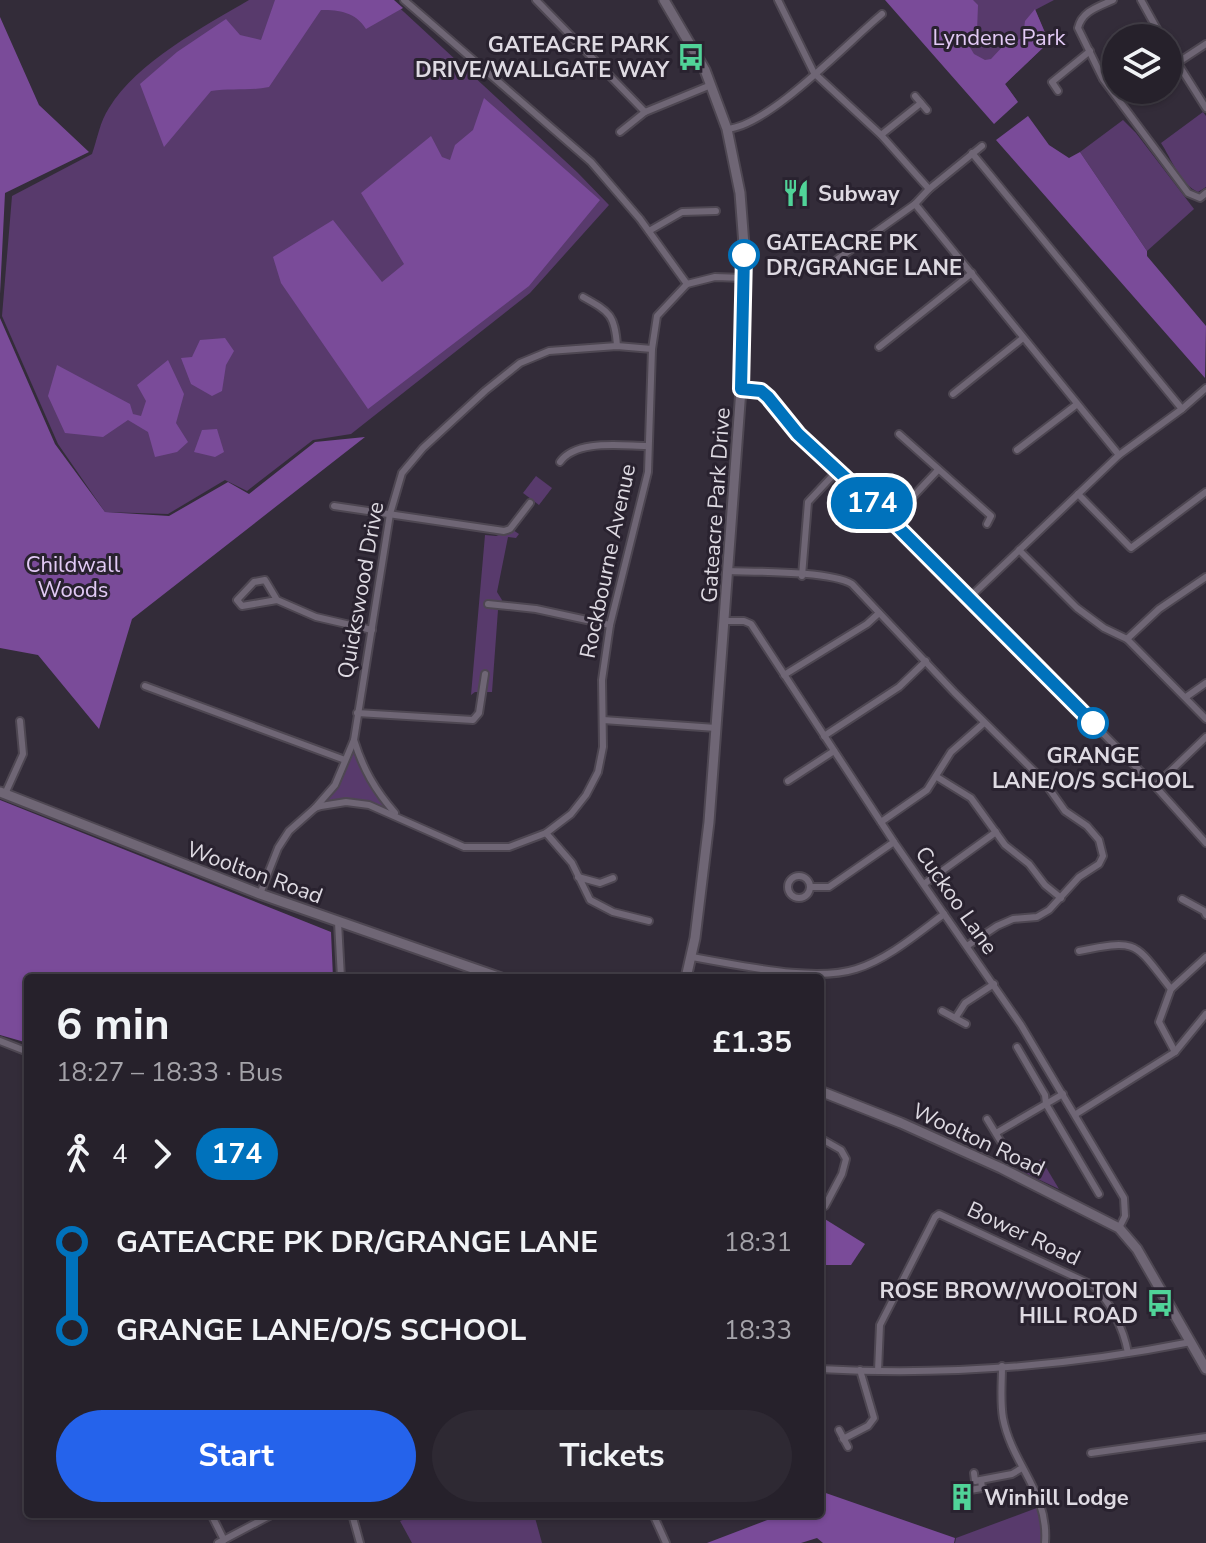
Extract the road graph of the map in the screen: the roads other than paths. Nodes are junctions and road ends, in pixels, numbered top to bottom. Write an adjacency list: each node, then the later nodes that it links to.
1 (404, 0): 30 (street)
2 (536, 0): 20 (street)
3 (664, 0): 14 (street, Gateacre Park Drive)
4 (778, 0): 13 (street)
5 (1113, 0): 10 (street)
6 (1141, 0): 8 (street)
7 (882, 14): 13 (street)
8 (1154, 24)
9 (1206, 44): 11 (street)
10 (1090, 51): 15 (street); 27 (street)
11 (1182, 60)
12 (1182, 71): 18 (street)
13 (814, 73): 21 (street); 23 (street)
14 (711, 85): 20 (street); 21 (street, Gateacre Park Drive)
15 (1058, 91)
16 (915, 96): 17 (street)
17 (921, 103): 19 (street); 23 (street)
18 (1206, 108)
19 (927, 110)
20 (645, 112): 22 (street)
21 (727, 129): 33 (street, Gateacre Park Drive)
22 (620, 132)
23 (881, 135): 26 (street)
24 (982, 146): 25 (street)
25 (972, 153): 26 (street); 44 (street)
26 (929, 189): 28 (street)
27 (1206, 193)
28 (915, 204): 31 (street); 32 (street)
29 (716, 211): 30 (street)
30 (649, 231): 34 (street)
31 (835, 261)
32 (972, 273): 36 (street); 38 (street)
33 (744, 278): 34 (street); 41 (street, Gateacre Park Drive)
34 (687, 284): 39 (street, Rockbourne Avenue)
35 (583, 297): 37 (street)
36 (1023, 338): 42 (street); 43 (street)
37 (617, 346): 39 (street, Quickswood Drive); 56 (street, Quickswood Drive)
38 (879, 347)
39 (652, 349): 46 (street, Rockbourne Avenue)
40 (1206, 388): 44 (street)
41 (741, 389): 51 (street); 60 (street, Gateacre Park Drive)
42 (953, 394)
43 (1076, 405): 47 (street); 48 (street)
44 (1182, 409): 48 (street)
45 (899, 434): 50 (street)
46 (647, 446): 49 (street); 68 (street, Rockbourne Avenue)
47 (1017, 450)
48 (1119, 455): 53 (street)
49 (560, 462)
50 (938, 470): 57 (street); 58 (street)
51 (837, 471): 57 (street); 61 (street)
52 (1206, 492): 53 (street)
53 (1078, 494): 59 (street)
54 (530, 503): 56 (street)
55 (334, 506): 56 (street)
56 (390, 514): 69 (street, Quickswood Drive)
57 (891, 520): 63 (street)
58 (987, 524)
59 (1019, 550): 63 (street); 70 (street)
60 (728, 571): 61 (street); 67 (street, Gateacre Park Drive)
61 (802, 576): 66 (street)
62 (1206, 577): 70 (street)
63 (969, 598): 90 (street)
64 (277, 600): 64 (street); 69 (street)
65 (488, 604): 68 (street)
66 (879, 613): 71 (street); 73 (street)
67 (724, 621): 73 (street, Cuckoo Lane); 82 (street, Gateacre Park Drive)
68 (610, 625): 79 (street, Rockbourne Avenue)
69 (372, 630): 77 (street, Quickswood Drive)
70 (1127, 639): 76 (street)
71 (926, 661): 81 (street); 83 (street)
72 (485, 674): 77 (street)
73 (784, 675): 83 (street, Cuckoo Lane)
74 (1206, 683): 76 (street)
75 (145, 686): 87 (street)
76 (1186, 697): 78 (street)
77 (357, 713): 85 (street, Quickswood Drive)
78 (1206, 719)
79 (603, 720): 82 (street); 96 (street, Rockbourne Avenue)
80 (20, 721): 91 (street)
81 (984, 723): 88 (street); 104 (street)
82 (716, 728): 112 (street, Gateacre Park Drive)
83 (824, 736): 86 (street, Cuckoo Lane)
84 (1206, 737): 90 (street)
85 (354, 740): 87 (street, Quickswood Drive); 93 (street, Rockbourne Avenue)
86 (834, 751): 89 (street); 94 (street, Cuckoo Lane)
87 (345, 760): 92 (street, Quickswood Drive)
88 (937, 777): 94 (street); 95 (street)
89 (788, 781)
90 (1155, 786): 98 (street)
91 (3, 793): 103 (street, Woolton Road)
92 (315, 808): 93 (street, Rockbourne Avenue); 103 (street)
93 (397, 816): 96 (street, Rockbourne Avenue)
94 (881, 822): 97 (street, Cuckoo Lane)
95 (996, 832): 101 (street); 104 (street)
96 (546, 833): 99 (street)
97 (894, 842): 101 (street, Cuckoo Lane); 102 (street)
98 (1206, 843)
99 (578, 877): 100 (street); 108 (street)
100 (613, 878)
101 (924, 884): 106 (street, Cuckoo Lane)
102 (810, 887)
103 (260, 894): 109 (street, Woolton Road)
104 (1061, 898): 110 (street)
105 (1182, 899): 107 (street)
106 (944, 914): 110 (street, Cuckoo Lane); 112 (street)
107 (1206, 915)
108 (649, 921)
109 (338, 922): 114 (street); 115 (street, Woolton Road)
110 (967, 946): 117 (street, Cuckoo Lane)
111 (1079, 951): 118 (street)
112 (691, 957): 116 (street, Gateacre Park Drive)
113 (1206, 957): 118 (street)
114 (341, 974)
115 (489, 974)
116 (687, 974)
117 (994, 984): 121 (street); 128 (street, Cuckoo Lane)
118 (1171, 989): 126 (street)
119 (942, 1011): 121 (street)
120 (1206, 1014): 126 (street)
121 (956, 1017): 122 (street)
122 (966, 1024)
123 (0, 1041): 125 (street)
124 (1017, 1047): 129 (street)
125 (24, 1050)
126 (1175, 1052): 130 (street)
127 (824, 1093): 137 (street, Woolton Road)
128 (1063, 1094): 129 (street); 130 (street, Cuckoo Lane)
129 (1046, 1104): 132 (street); 135 (street)
130 (1076, 1114): 137 (street, Cuckoo Lane)
131 (987, 1119): 132 (street)
132 (996, 1133): 134 (street)
133 (824, 1140): 136 (street)
134 (1001, 1142)
135 (1099, 1194)
136 (825, 1206)
137 (1119, 1228): 138 (street)
138 (1191, 1342): 139 (street); 142 (street)
139 (1128, 1353): 140 (street); 144 (street, Bower Road)
140 (1002, 1366): 144 (street); 150 (street)
141 (824, 1369): 143 (street)
142 (1206, 1369)
143 (860, 1370): 144 (street); 147 (street)
144 (878, 1371)
145 (839, 1430): 147 (street)
146 (1206, 1437): 149 (street)
147 (843, 1439): 148 (street)
148 (848, 1447)
149 (1091, 1453)
150 (1022, 1468): 152 (street); 161 (street)
151 (974, 1473): 152 (street)
152 (981, 1480): 153 (street)
153 (964, 1491)
154 (212, 1518): 158 (street)
155 (266, 1518): 158 (street)
156 (353, 1518): 159 (street)
157 (655, 1518): 160 (street)
158 (221, 1542)
159 (360, 1543)
160 (666, 1543)
161 (1045, 1543)

